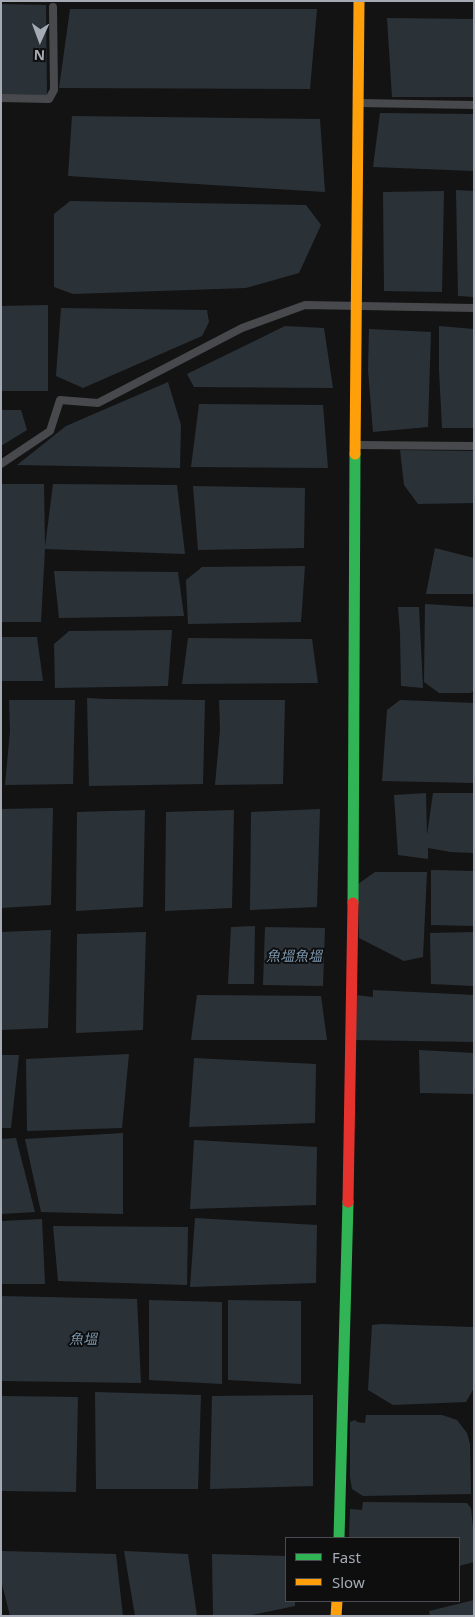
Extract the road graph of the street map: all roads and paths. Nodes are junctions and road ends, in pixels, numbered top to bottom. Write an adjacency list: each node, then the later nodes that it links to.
1 (359, 1): 4 (street)
2 (53, 7): 3 (lane)
3 (1, 98)
4 (358, 103): 5 (lane); 6 (street)
5 (474, 106)
6 (355, 306): 7 (lane); 8 (street); 10 (lane)
7 (474, 308)
8 (354, 445): 9 (lane); 11 (street)
9 (474, 446)
10 (1, 464)
11 (339, 1537)
12 (337, 1602): 13 (street)
13 (336, 1616)

